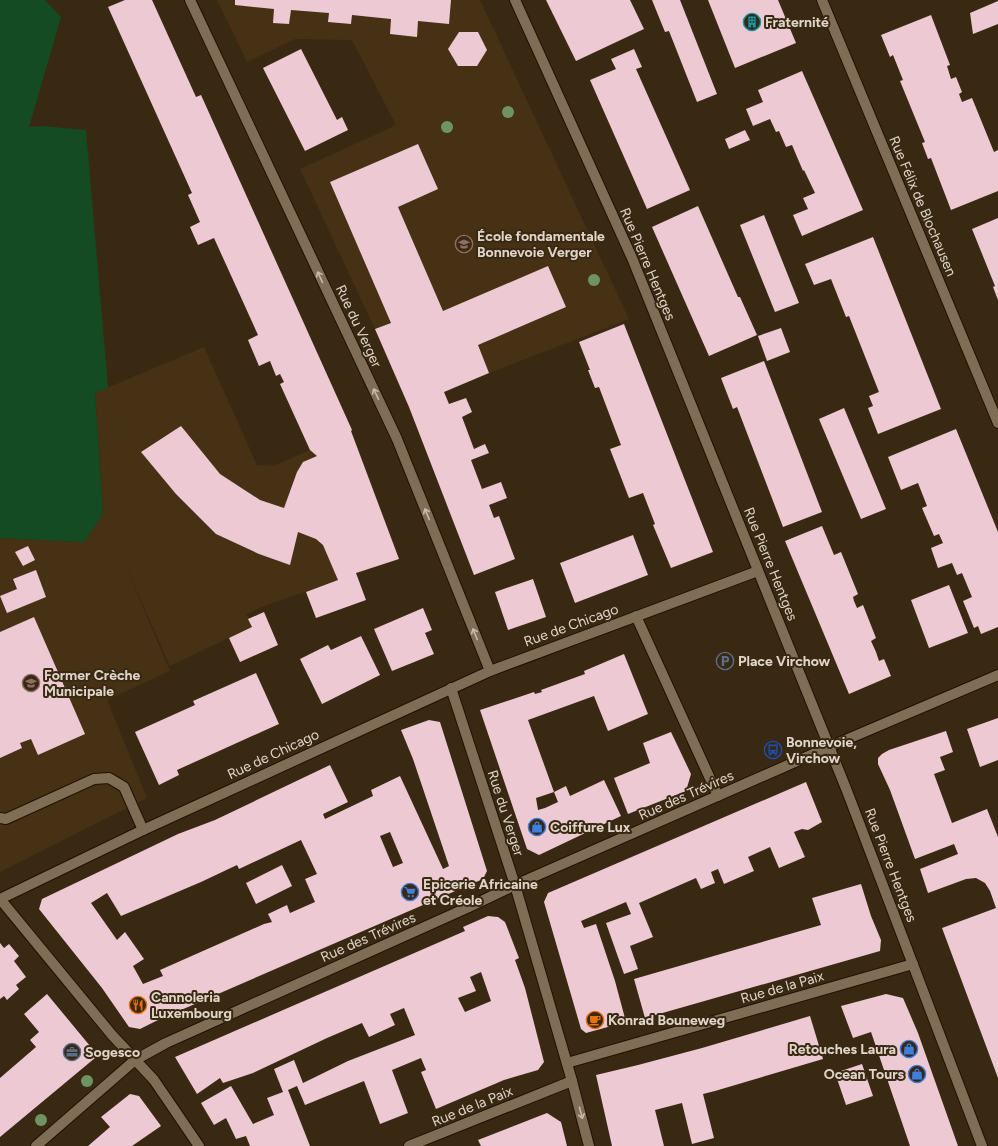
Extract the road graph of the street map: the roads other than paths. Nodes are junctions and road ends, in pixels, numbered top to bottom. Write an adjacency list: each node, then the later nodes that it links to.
1 (190, 0): 7 (street, Rue du Verger, one-way to 1)
2 (515, 0): 5 (street, Rue Pierre Hentges)
3 (822, 0): 4 (street, Rue Félix de Blochausen)
4 (998, 423)
5 (758, 571): 6 (street, Rue de Chicago); 10 (street, Rue Pierre Hentges)
6 (636, 616): 7 (street, Rue de Chicago); 11 (street)
7 (490, 671): 9 (street, Rue de Chicago)
8 (998, 675): 10 (street, Rue des Trévires)
9 (451, 688): 13 (street, Rue de Chicago); 14 (street, Rue du Verger)
10 (829, 747): 11 (street, Rue des Trévires); 16 (street, Rue Pierre Hentges)
11 (718, 796): 14 (street, Rue des Trévires)
12 (0, 818): 13 (street)
13 (143, 830): 15 (street, Rue de Chicago)
14 (515, 885): 17 (street, Rue des Trévires); 18 (street, Rue du Verger)
15 (0, 899): 17 (street, Rue de Chicago)
16 (913, 964): 18 (street, Rue de la Paix); 24 (street, Rue Pierre Hentges)
17 (135, 1060): 20 (street, Rue des Trévires); 21 (street)
18 (567, 1063): 19 (street)
19 (572, 1081): 22 (street, Rue de la Paix); 23 (street, one-way to 23)
20 (36, 1146)
21 (199, 1146)
22 (409, 1146)
23 (590, 1146)
24 (982, 1146)

